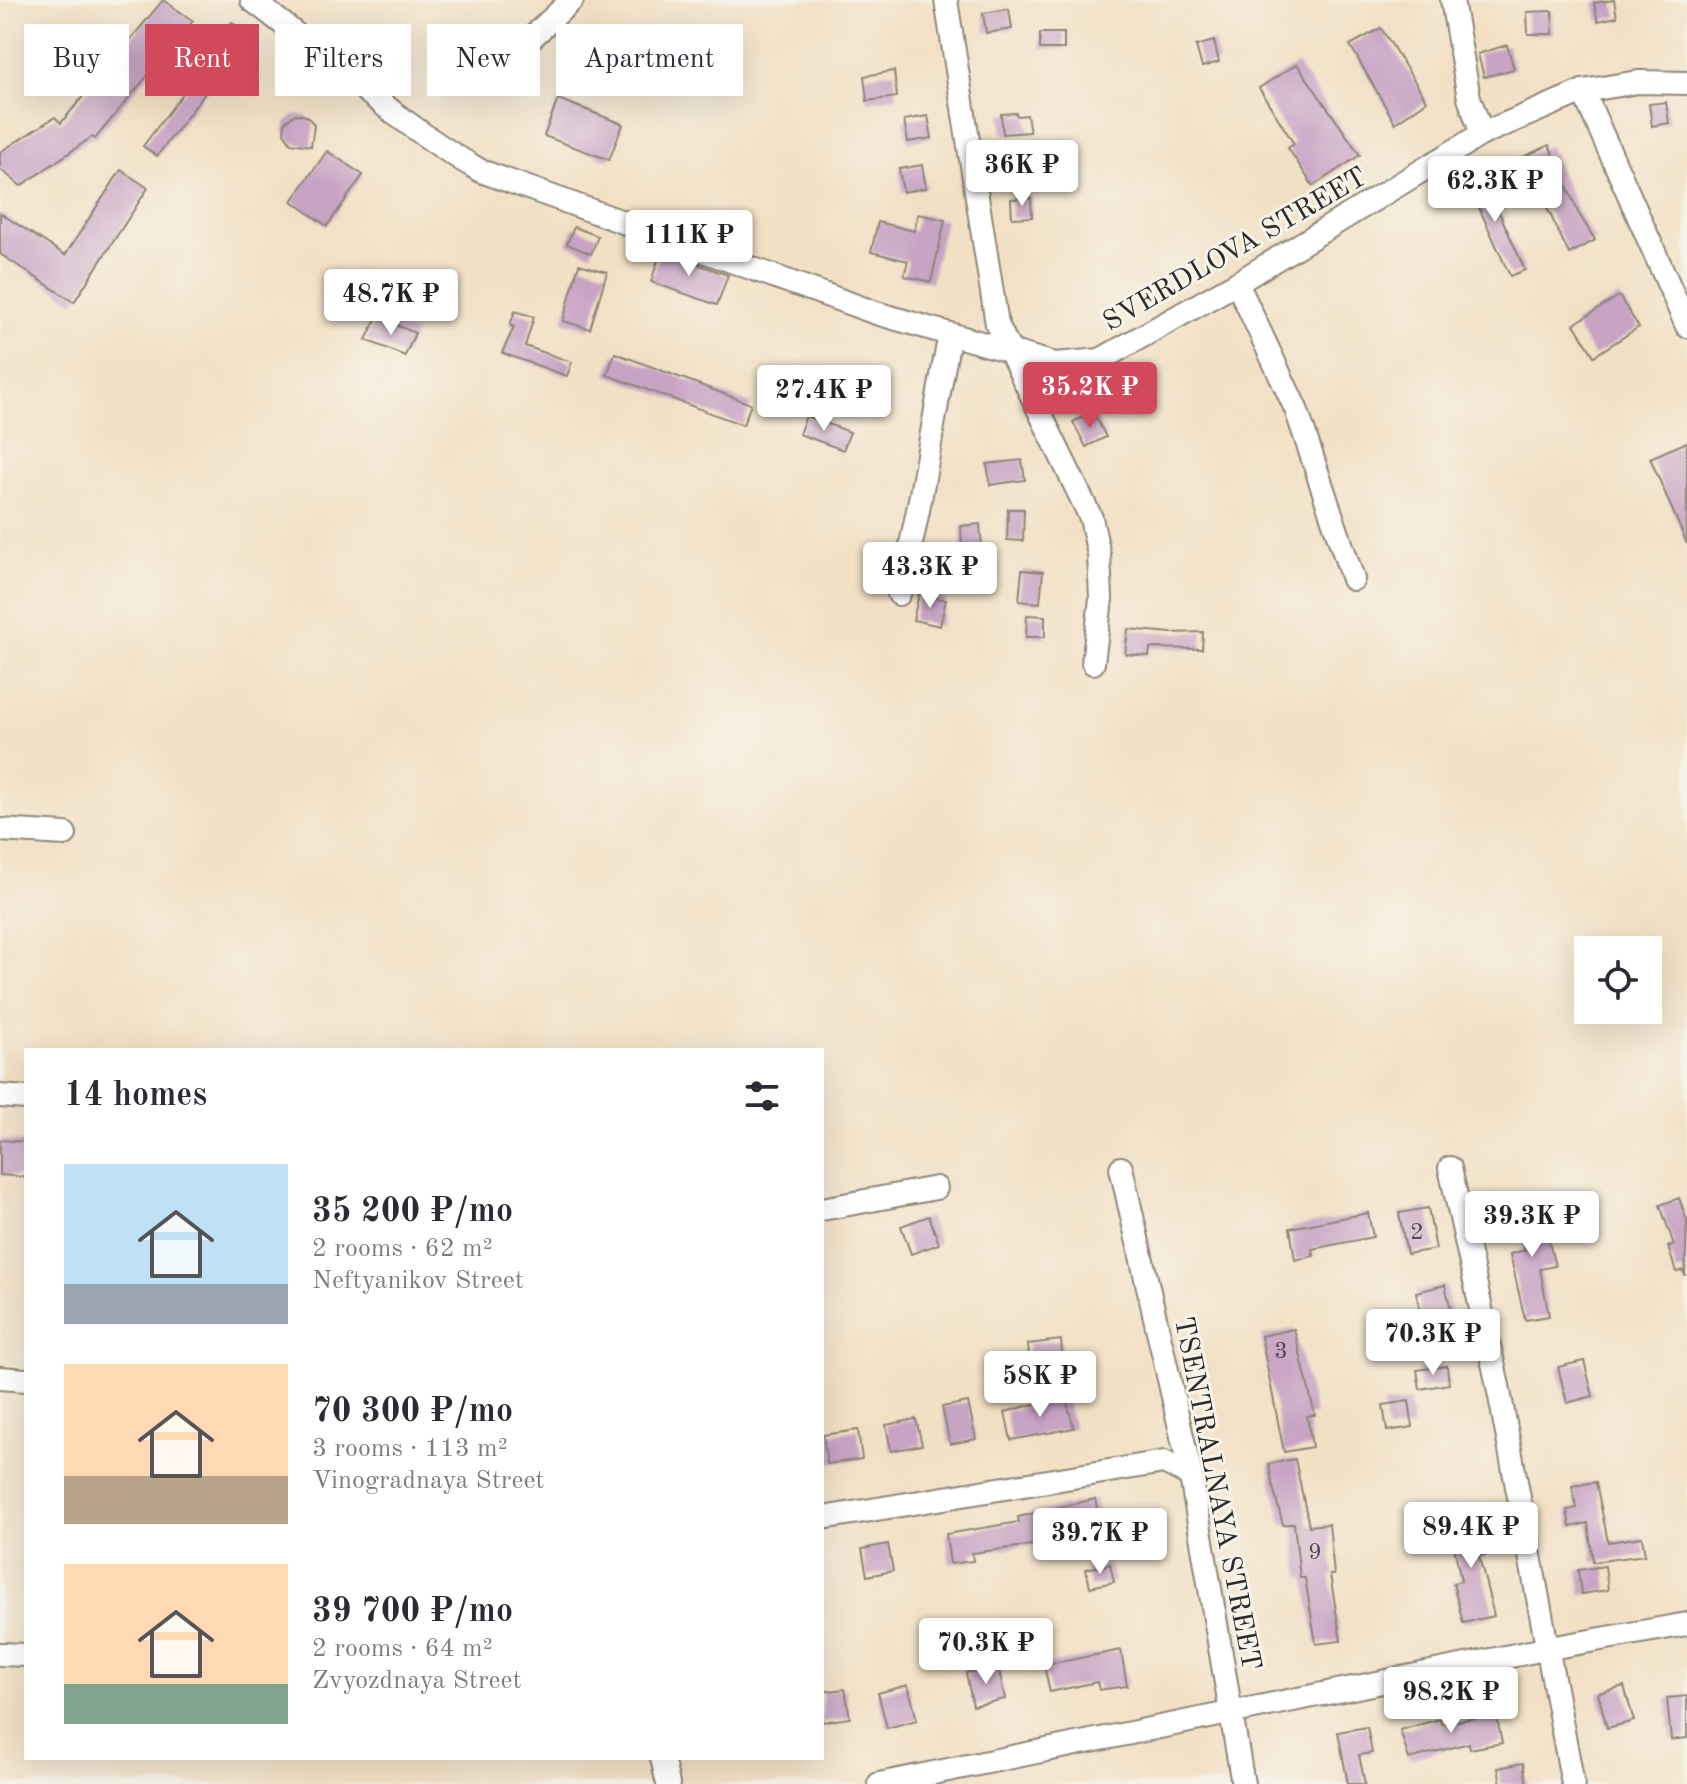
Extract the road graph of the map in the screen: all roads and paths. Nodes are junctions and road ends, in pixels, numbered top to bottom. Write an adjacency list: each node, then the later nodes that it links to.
1 (252, 0): 11 (street, SVERDLOVA STREET)
2 (572, 0): 5 (street)
3 (946, 0): 12 (street)
4 (1452, 0): 8 (street)
5 (540, 30)
6 (1687, 83): 7 (street, SVERDLOVA STREET)
7 (1583, 91): 8 (street, SVERDLOVA STREET); 10 (street)
8 (1482, 134): 9 (street, SVERDLOVA STREET)
9 (1237, 283): 12 (street, SVERDLOVA STREET); 13 (street)
10 (1687, 326)
11 (950, 335): 12 (street, SVERDLOVA STREET); 14 (street)
12 (1010, 353): 15 (street)
13 (1353, 579)
14 (899, 594)
15 (1093, 663)
16 (0, 830): 17 (street)
17 (65, 834)
18 (0, 1096): 19 (street)
19 (24, 1098)
20 (1121, 1168): 26 (street, TSENTRALNAYA STREET)
21 (1450, 1168): 29 (street)
22 (936, 1188): 23 (street)
23 (824, 1209)
24 (0, 1378): 25 (street)
25 (24, 1380)
26 (1191, 1476): 27 (street); 32 (street, TSENTRALNAYA STREET)
27 (824, 1518)
28 (1687, 1624): 29 (street)
29 (1550, 1648): 32 (street); 37 (street)
30 (0, 1654): 31 (street)
31 (24, 1655)
32 (1231, 1715): 35 (street); 36 (street, TSENTRALNAYA STREET)
33 (662, 1760): 34 (street)
34 (668, 1784)
35 (879, 1784)
36 (1243, 1784)
37 (1573, 1784)

